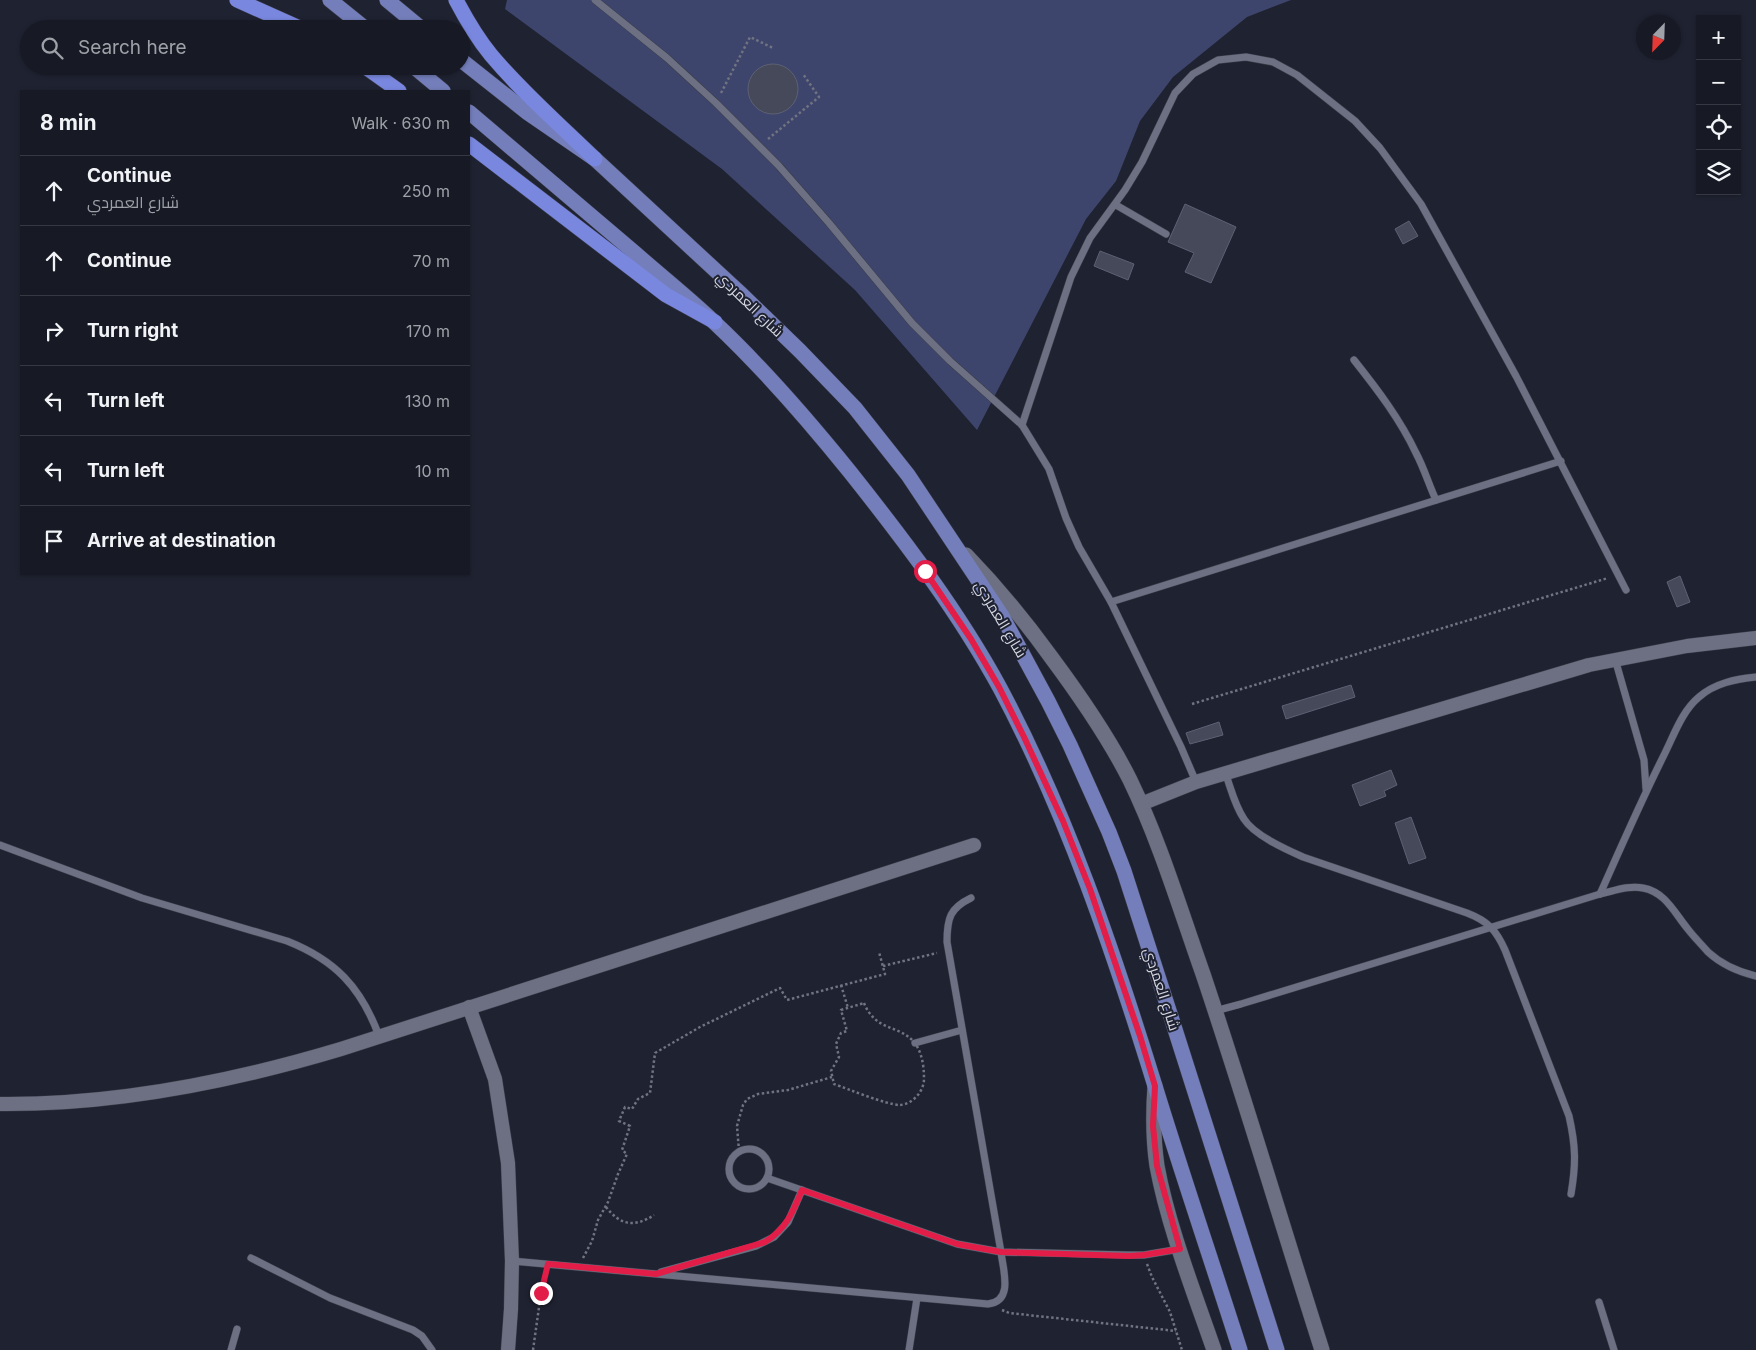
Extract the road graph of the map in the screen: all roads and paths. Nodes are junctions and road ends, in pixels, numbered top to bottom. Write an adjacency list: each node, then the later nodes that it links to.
1 (237, 0): 6 (highway)
2 (330, 0): 7 (main road)
3 (387, 0): 8 (main road)
4 (456, 0): 9 (highway)
5 (595, 0): 18 (lane)
6 (282, 20)
7 (355, 20)
8 (411, 20)
9 (467, 20)
10 (470, 26): 22 (highway)
11 (773, 48): 18 (path)
12 (470, 67): 22 (main road, شارع العمردي)
13 (803, 74): 21 (path)
14 (377, 75): 16 (highway)
15 (424, 75): 17 (main road)
16 (398, 90)
17 (442, 90)
18 (716, 103): 21 (lane)
19 (470, 113): 25 (main road)
20 (470, 145): 25 (highway)
21 (759, 146): 27 (lane)
22 (595, 159): 30 (main road, شارع العمردي)
23 (1116, 205): 24 (lane); 27 (lane); 28 (lane)
24 (1166, 234)
25 (715, 322): 59 (main road)
26 (1354, 360): 29 (lane)
27 (1022, 425): 33 (lane)
28 (1561, 460): 29 (lane); 31 (lane)
29 (1436, 500): 33 (lane)
30 (956, 545): 41 (street); 88 (main road, شارع العمردي)
31 (1619, 575): 32 (lane); 37 (path)
32 (1626, 590)
33 (1111, 602): 39 (lane)
34 (1756, 638): 35 (street)
35 (1615, 659): 38 (street); 40 (lane)
36 (1756, 677): 40 (lane)
37 (1192, 704)
38 (1226, 775): 39 (street); 46 (lane)
39 (1196, 782): 41 (street)
40 (1646, 792): 44 (lane)
41 (1141, 804): 54 (street)
42 (0, 845): 56 (lane)
43 (974, 845): 52 (street)
44 (1600, 894): 46 (lane); 50 (lane)
45 (972, 898): 47 (lane)
46 (1492, 928): 54 (lane); 64 (lane)
47 (948, 950): 49 (path); 55 (lane)
48 (879, 952): 49 (path)
49 (883, 966): 51 (path)
50 (1756, 976)
51 (841, 985): 53 (path); 65 (path)
52 (469, 1007): 56 (street); 71 (street)
53 (848, 1008): 57 (path); 58 (path)
54 (1215, 1011): 89 (street)
55 (962, 1030): 57 (lane); 68 (lane)
56 (378, 1036): 60 (street)
57 (915, 1043): 58 (path)
58 (832, 1077): 61 (path)
59 (1155, 1086): 67 (street); 87 (main road)
60 (0, 1104)
61 (739, 1152): 62 (lane); 62 (lane)
62 (767, 1178): 63 (lane)
63 (802, 1190): 68 (lane); 74 (lane)
64 (1571, 1194)
65 (606, 1207): 66 (path); 73 (path)
66 (654, 1215)
67 (1180, 1249): 69 (lane); 86 (street)
68 (1001, 1252): 69 (lane); 77 (lane)
69 (1144, 1255): 79 (path)
70 (251, 1258): 81 (lane)
71 (512, 1261): 72 (lane); 82 (street)
72 (548, 1264): 73 (lane); 83 (path)
73 (578, 1267): 74 (lane)
74 (656, 1274): 75 (lane)
75 (917, 1298): 77 (lane); 84 (lane)
76 (1599, 1302): 90 (lane)
77 (994, 1304): 79 (path)
78 (237, 1329): 80 (lane)
79 (1176, 1330): 85 (path)
80 (231, 1350)
81 (432, 1350)
82 (508, 1350)
83 (533, 1350)
84 (909, 1350)
85 (1182, 1350)
86 (1214, 1350)
87 (1240, 1350)
88 (1277, 1350)
89 (1322, 1350)
90 (1614, 1350)

